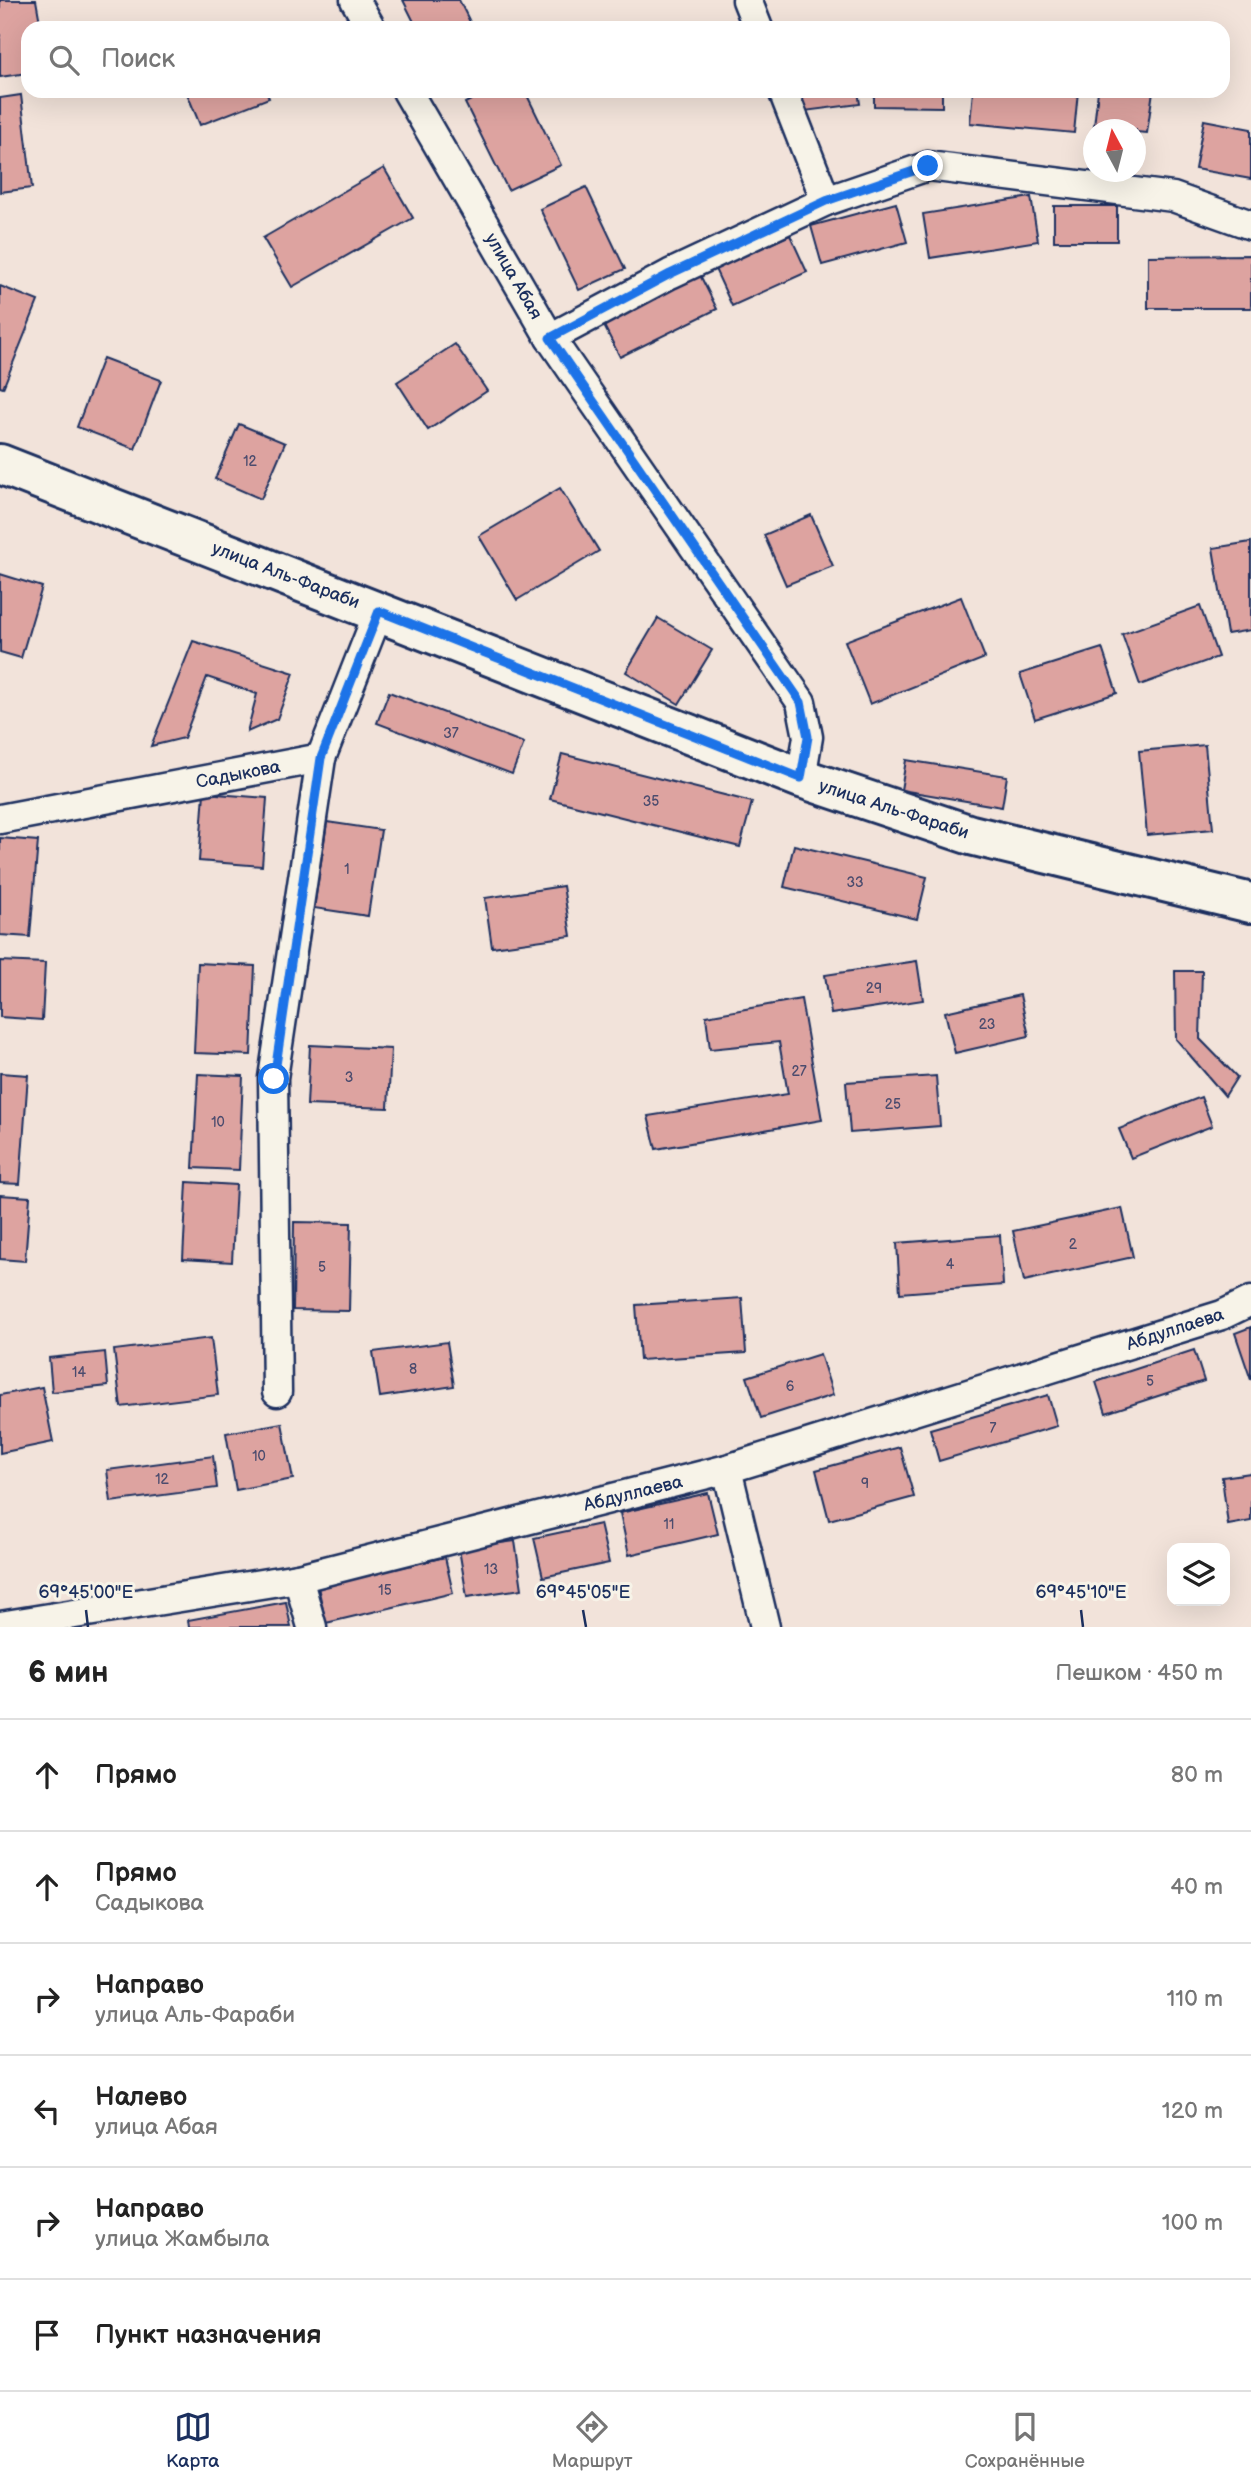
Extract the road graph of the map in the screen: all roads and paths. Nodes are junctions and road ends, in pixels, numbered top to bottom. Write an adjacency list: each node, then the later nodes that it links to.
1 (355, 0): 3 (street)
2 (747, 0): 4 (street)
3 (367, 21)
4 (755, 21)
5 (411, 98): 9 (street, улица Абая)
6 (786, 98): 7 (street)
7 (826, 201): 8 (street); 9 (street)
8 (1251, 225)
9 (550, 338): 13 (street, улица Абая)
10 (0, 464): 11 (main road, улица Аль-Фараби)
11 (379, 611): 12 (street); 13 (main road, улица Аль-Фараби)
12 (321, 758): 14 (street, Садыкова); 17 (street)
13 (801, 778): 15 (main road, улица Аль-Фараби)
14 (0, 819)
15 (1251, 903)
16 (1251, 1301): 18 (street, Абдуллаева)
17 (277, 1392)
18 (727, 1469): 19 (street, Абдуллаева); 22 (street)
19 (298, 1578): 20 (street, Абдуллаева); 21 (street)
20 (0, 1626)
21 (312, 1627)
22 (765, 1627)

